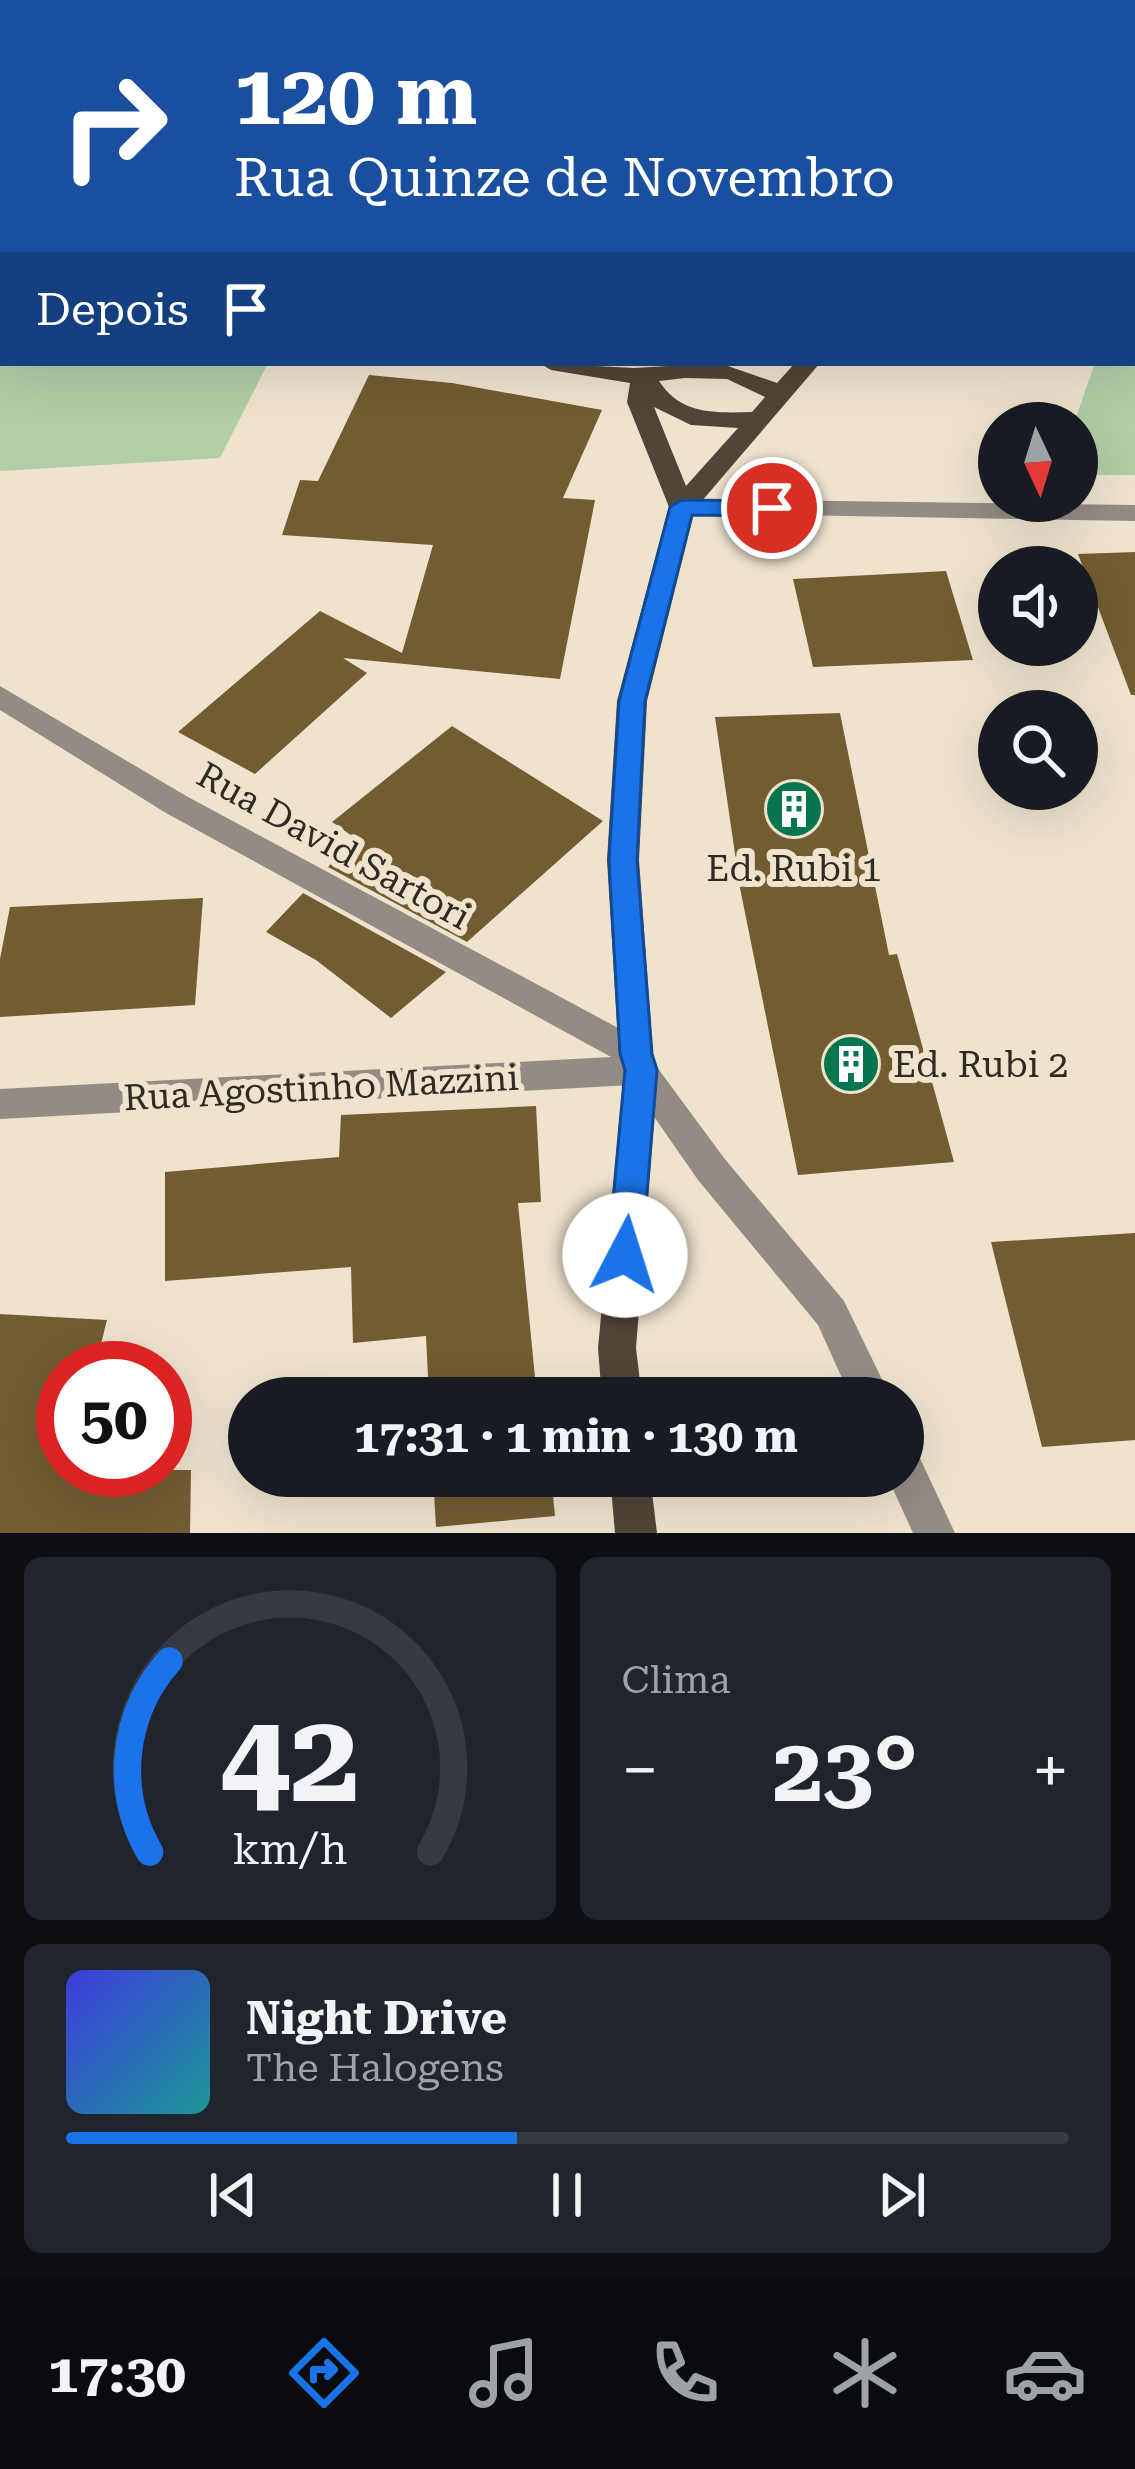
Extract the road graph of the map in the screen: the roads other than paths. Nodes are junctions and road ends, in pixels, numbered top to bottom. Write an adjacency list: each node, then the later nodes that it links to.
1 (602, 366): 3 (main road)
2 (806, 366): 4 (main road)
3 (654, 369): 4 (main road); 5 (main road); 6 (main road)
4 (781, 396): 5 (main road)
5 (760, 419): 6 (main road)
6 (682, 507): 7 (street); 9 (main road)
7 (1135, 513)
8 (0, 695): 9 (street, Rua David Sartori)
9 (639, 1062): 10 (street, Rua Agostinho Mazzini); 11 (main road); 12 (street)
10 (0, 1104)
11 (620, 1377)
12 (861, 1377)
13 (632, 1497): 15 (main road)
14 (917, 1497): 16 (street)
15 (636, 1533)
16 (934, 1533)

